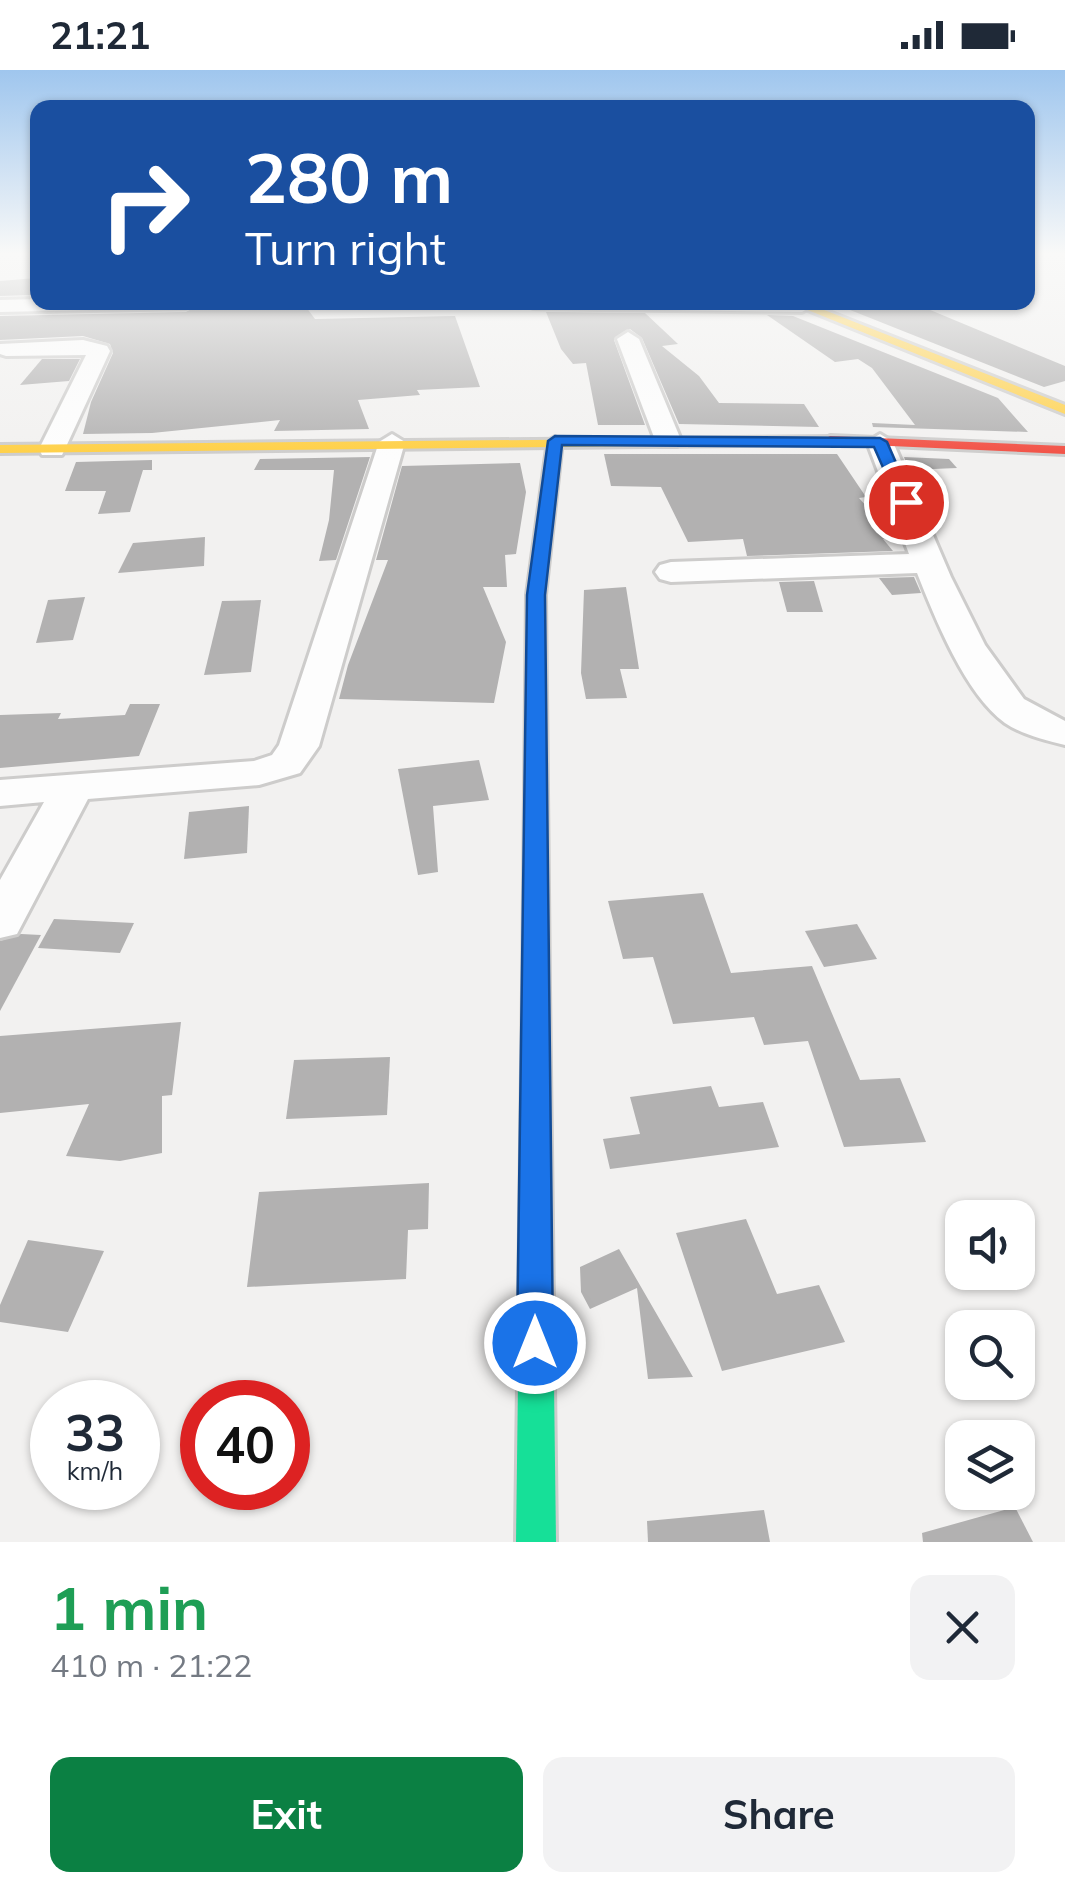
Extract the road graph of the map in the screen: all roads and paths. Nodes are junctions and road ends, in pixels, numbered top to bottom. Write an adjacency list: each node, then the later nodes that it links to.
1 (845, 323): 4 (street)
2 (628, 339): 5 (street)
3 (6, 348): 10 (street)
4 (1065, 410)
5 (668, 440): 6 (street); 8 (street)
6 (555, 441): 7 (street); 18 (street)
7 (392, 442): 10 (street); 15 (street)
8 (880, 442): 11 (street); 12 (street)
9 (0, 449): 10 (street)
10 (52, 449)
11 (1065, 450)
12 (932, 563): 13 (street); 14 (street)
13 (671, 572)
14 (1065, 734)
15 (73, 788): 16 (street); 17 (street)
16 (0, 794)
17 (0, 922)
18 (536, 1542)

